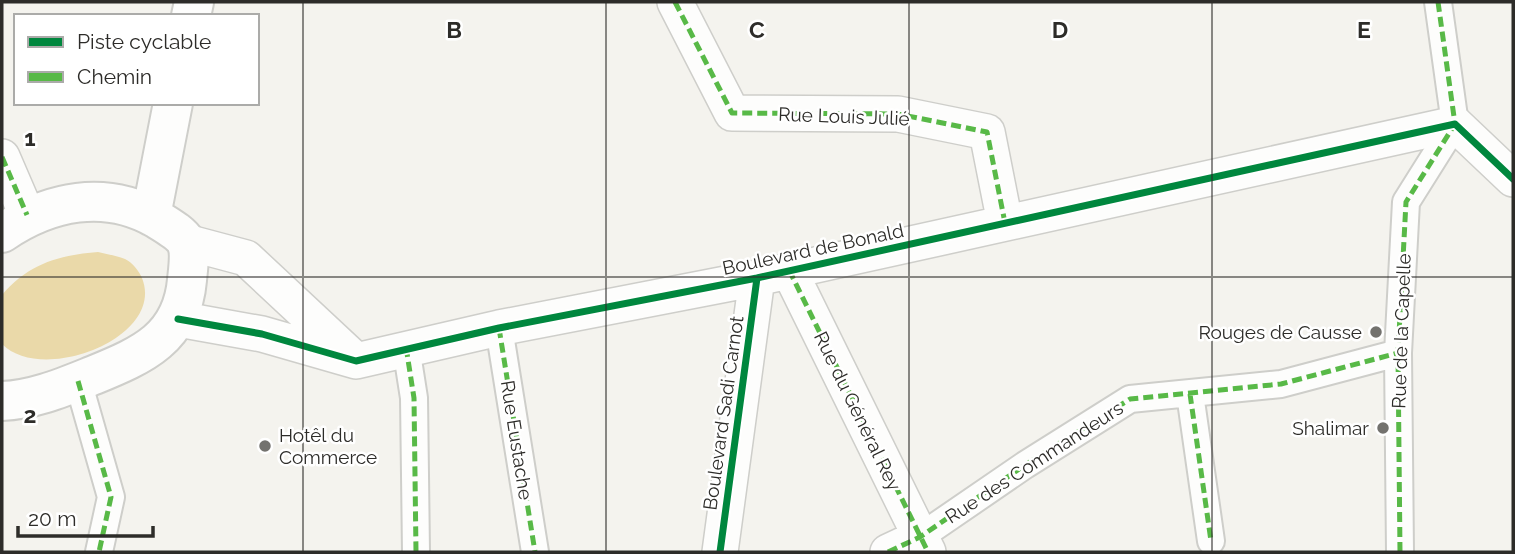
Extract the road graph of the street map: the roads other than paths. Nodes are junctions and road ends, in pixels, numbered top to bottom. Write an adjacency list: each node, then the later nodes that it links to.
1 (676, 2): 8 (street, Rue Louis Julié)
2 (1438, 2): 4 (street)
3 (173, 105): 7 (main road)
4 (1455, 124): 6 (street); 8 (street, Boulevard de Bonald); 15 (street, Rue de la Capelle)
5 (2, 157): 9 (street)
6 (1513, 179)
7 (151, 216): 9 (main road); 10 (main road)
8 (1006, 223): 11 (street, Boulevard de Bonald)
9 (15, 224)
10 (186, 242): 12 (main road); 16 (street)
11 (773, 274): 13 (street, Boulevard de Bonald); 21 (street, Rue du Général Rey); 25 (street, Boulevard Sadi Carnot)
12 (178, 319): 16 (street); 17 (main road)
13 (499, 328): 14 (street, Boulevard de Bonald); 24 (street, Rue Eustache)
14 (406, 347): 16 (street, Boulevard de Bonald); 23 (street)
15 (1398, 353): 18 (street, Rue des Commandeurs); 27 (street, Rue de la Capelle)
16 (356, 361)
17 (78, 381): 19 (main road); 22 (street)
18 (1190, 394): 20 (street); 21 (street, Rue des Commandeurs)
19 (2, 402)
20 (1211, 541)
21 (924, 545): 26 (street)
22 (99, 552)
23 (416, 552)
24 (535, 552)
25 (720, 552)
26 (888, 552)
27 (1400, 552)

